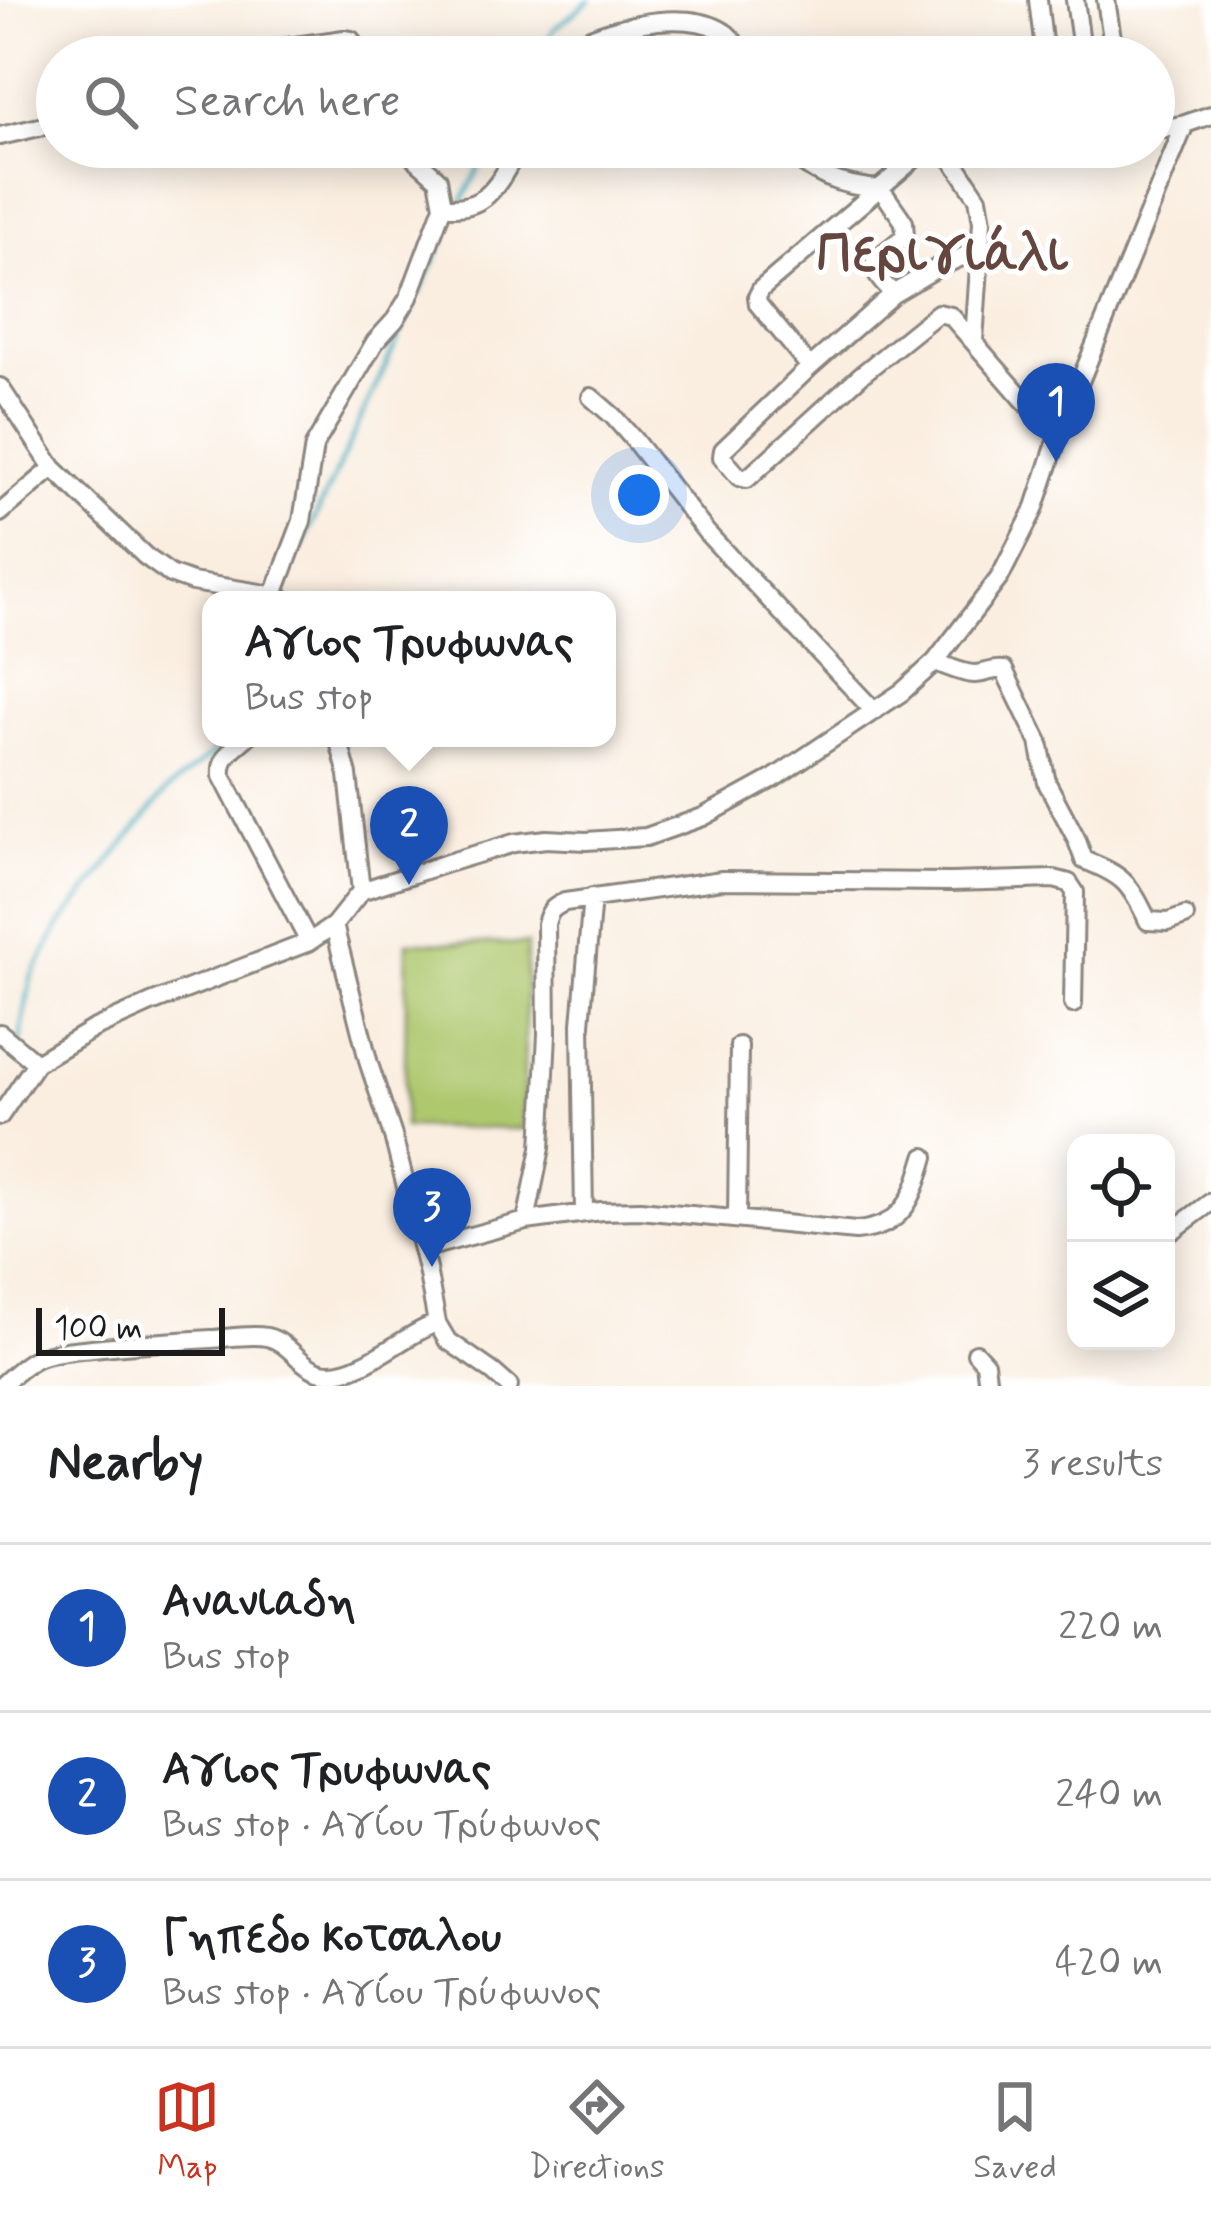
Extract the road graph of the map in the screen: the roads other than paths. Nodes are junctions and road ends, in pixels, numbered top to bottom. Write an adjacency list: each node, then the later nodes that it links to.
1 (1038, 0): 6 (street)
2 (1075, 0): 7 (street)
3 (1106, 0): 8 (street)
4 (600, 36): 5 (street)
5 (728, 36)
6 (1042, 36)
7 (1080, 36)
8 (1112, 36)
9 (1211, 116): 10 (street)
10 (1185, 124): 11 (street); 14 (street)
11 (1175, 126)
12 (36, 128): 13 (street)
13 (0, 136)
14 (1175, 148)
15 (426, 168): 22 (street)
16 (505, 168): 22 (street)
17 (808, 168): 21 (street)
18 (904, 168): 21 (street)
19 (958, 168): 23 (street)
20 (1167, 168): 29 (street)
21 (881, 188): 24 (street); 26 (street)
22 (455, 207): 33 (street)
23 (980, 249): 24 (street); 25 (street)
24 (893, 294): 26 (street)
25 (974, 341): 26 (street); 29 (street)
26 (810, 367)
27 (0, 387): 30 (street)
28 (591, 397): 35 (street)
29 (1060, 428): 34 (street)
30 (52, 468): 31 (street); 32 (street)
31 (0, 513)
32 (239, 591)
33 (279, 591)
34 (935, 662): 35 (street); 40 (street)
35 (874, 711): 38 (street)
36 (235, 747): 42 (street)
37 (340, 747): 38 (street)
38 (361, 891): 41 (street)
39 (592, 897): 43 (street); 50 (street); 52 (street)
40 (1185, 916)
41 (334, 925): 42 (street); 54 (street)
42 (309, 942): 46 (street)
43 (1073, 1004)
44 (0, 1033): 46 (street)
45 (739, 1046): 51 (street)
46 (37, 1063): 47 (street)
47 (0, 1116)
48 (925, 1157): 51 (street)
49 (1211, 1202): 53 (street)
50 (584, 1214): 51 (street); 52 (street)
51 (737, 1219)
52 (526, 1222): 54 (street)
53 (1175, 1229)
54 (422, 1249): 55 (street)
55 (437, 1323): 57 (street); 58 (street)
56 (976, 1354): 59 (street)
57 (1, 1386)
58 (508, 1386)
59 (988, 1386)

